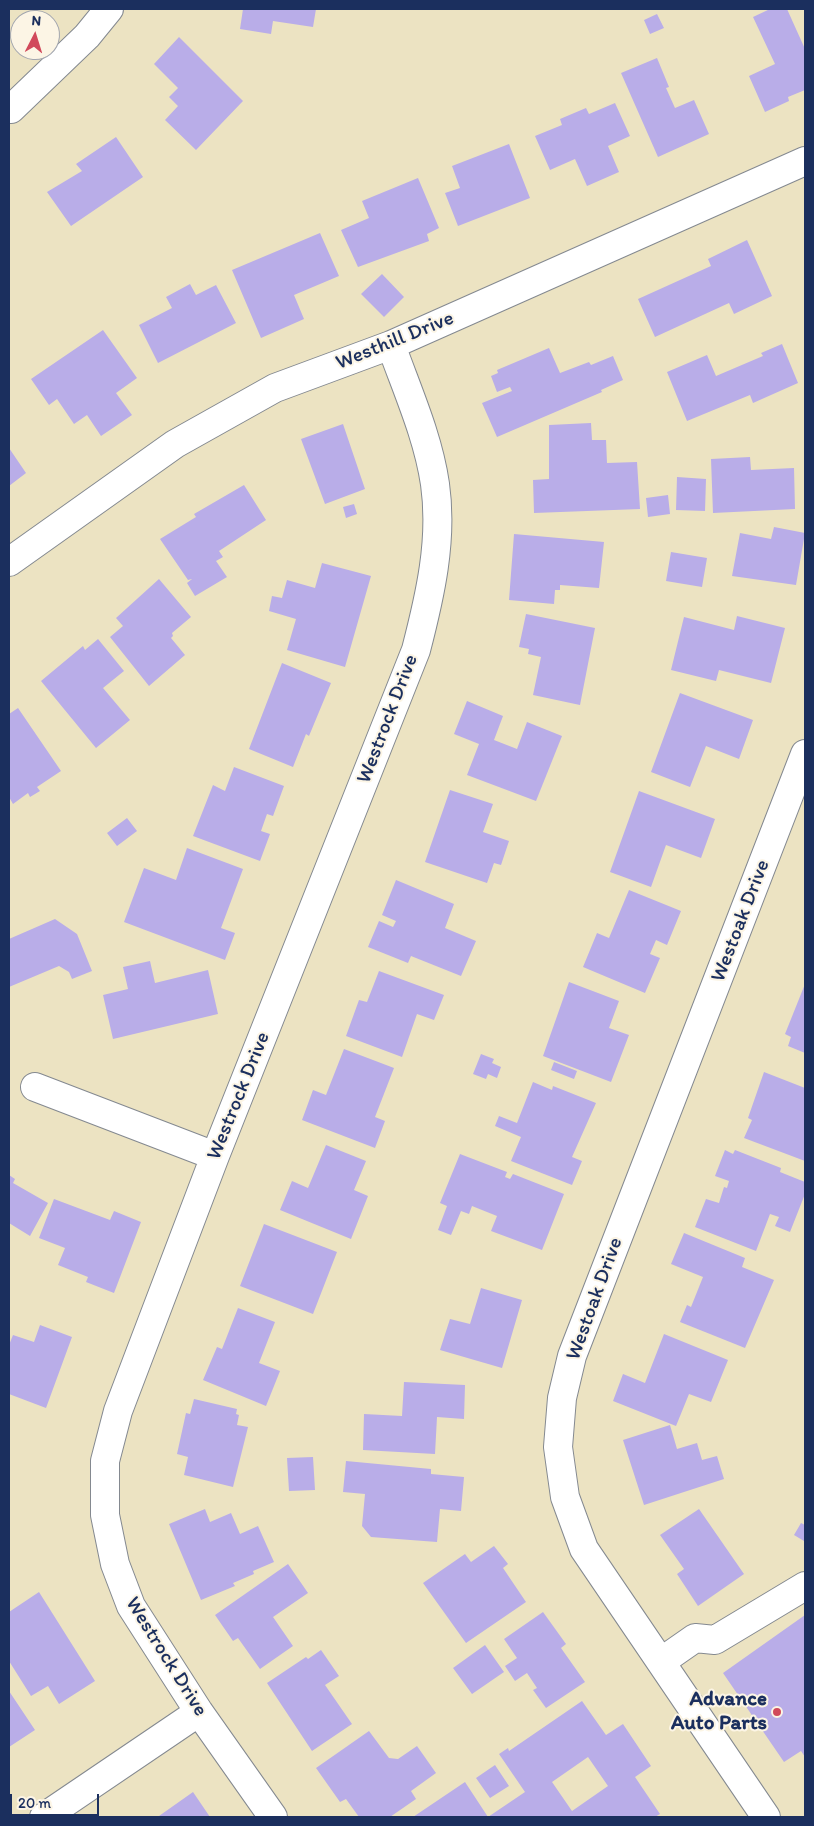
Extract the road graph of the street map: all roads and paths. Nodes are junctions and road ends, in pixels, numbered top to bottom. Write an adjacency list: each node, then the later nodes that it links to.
1 (109, 9): 2 (street)
2 (11, 109)
3 (803, 167): 4 (street, Westhill Drive)
4 (391, 345): 5 (street, Westhill Drive); 8 (street, Westrock Drive)
5 (9, 562)
6 (805, 754): 10 (street, Westoak Drive)
7 (35, 1087): 8 (street)
8 (215, 1156): 11 (street, Westrock Drive)
9 (805, 1586): 10 (street)
10 (662, 1661): 14 (street, Westoak Drive)
11 (199, 1712): 12 (street); 13 (street, Westrock Drive)
12 (44, 1817)
13 (273, 1817)
14 (766, 1817)

